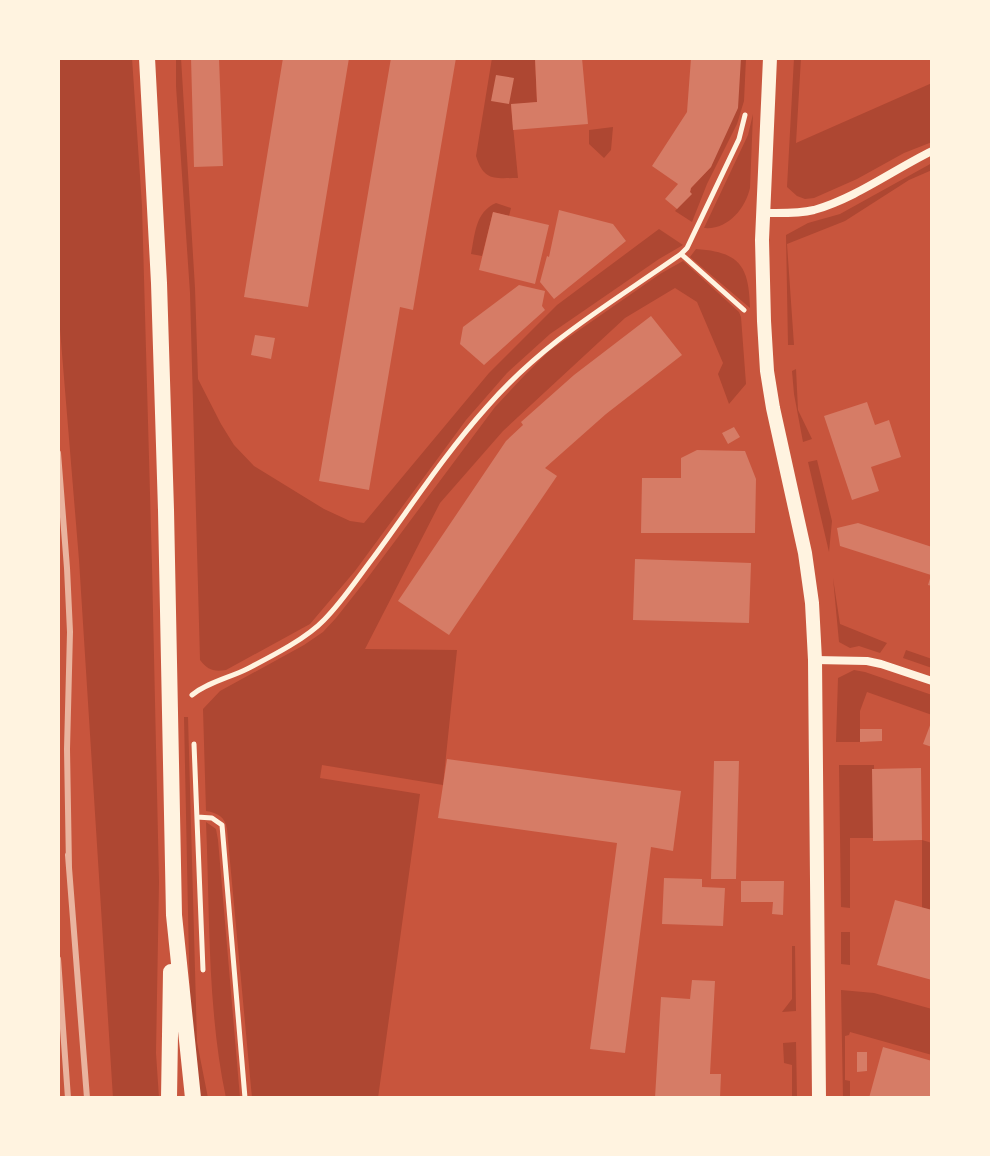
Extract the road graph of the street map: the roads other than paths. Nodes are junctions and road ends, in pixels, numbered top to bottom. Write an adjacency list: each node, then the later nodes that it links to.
1 (147, 58): 7 (main road)
2 (770, 58): 4 (street)
3 (932, 151): 4 (street)
4 (763, 213): 5 (street)
5 (815, 660): 6 (street); 10 (street)
6 (932, 681)
7 (174, 915): 8 (main road); 9 (main road)
8 (169, 1098)
9 (193, 1098)
10 (819, 1098)

